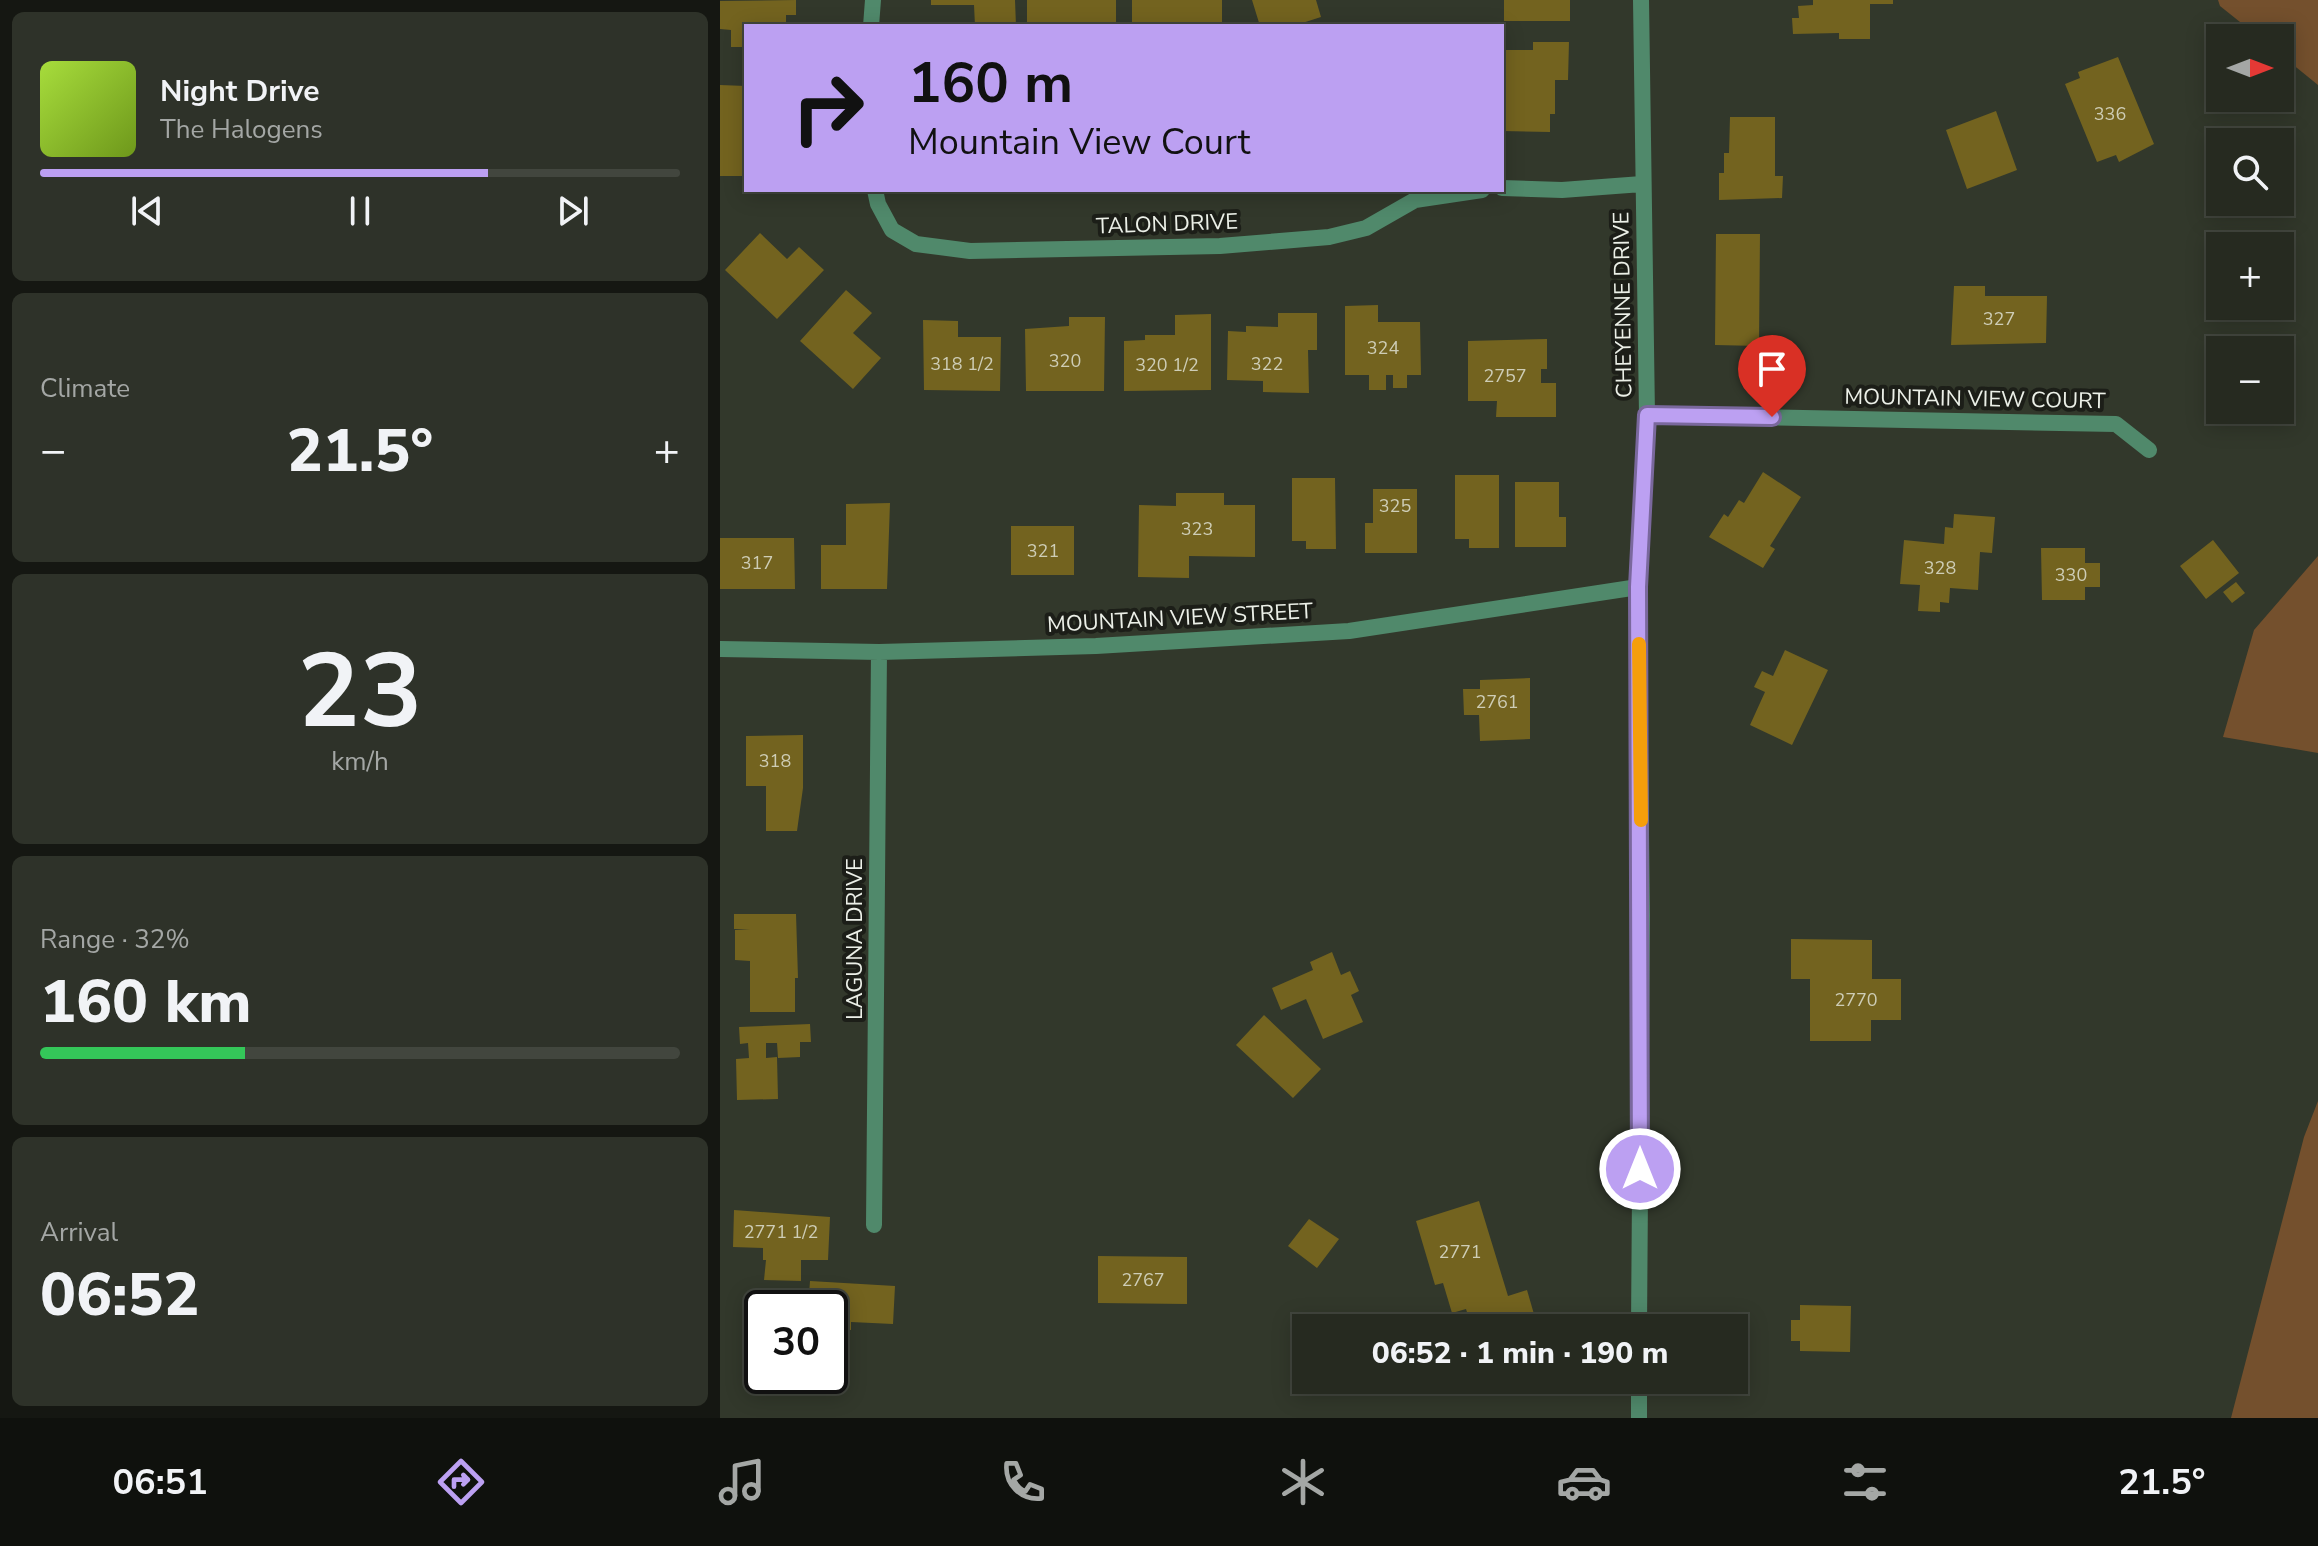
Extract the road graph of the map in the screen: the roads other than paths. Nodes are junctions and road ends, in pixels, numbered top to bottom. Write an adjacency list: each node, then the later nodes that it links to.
1 (873, 0): 3 (street)
2 (1641, 0): 4 (street, CHEYENNE DRIVE)
3 (871, 24)
4 (1642, 184): 5 (street); 8 (street, CHEYENNE DRIVE)
5 (1504, 188)
6 (875, 192): 7 (street, TALON DRIVE)
7 (1469, 192)
8 (1647, 415): 9 (street, MOUNTAIN VIEW COURT); 10 (street, CHEYENNE DRIVE)
9 (2149, 450)
10 (1638, 587): 12 (street, MOUNTAIN VIEW STREET); 14 (street, CHEYENNE DRIVE)
11 (720, 649): 12 (street, MOUNTAIN VIEW STREET)
12 (879, 652): 13 (street, LAGUNA DRIVE)
13 (874, 1225)
14 (1639, 1314)
15 (1639, 1394): 16 (street)
16 (1639, 1418)

